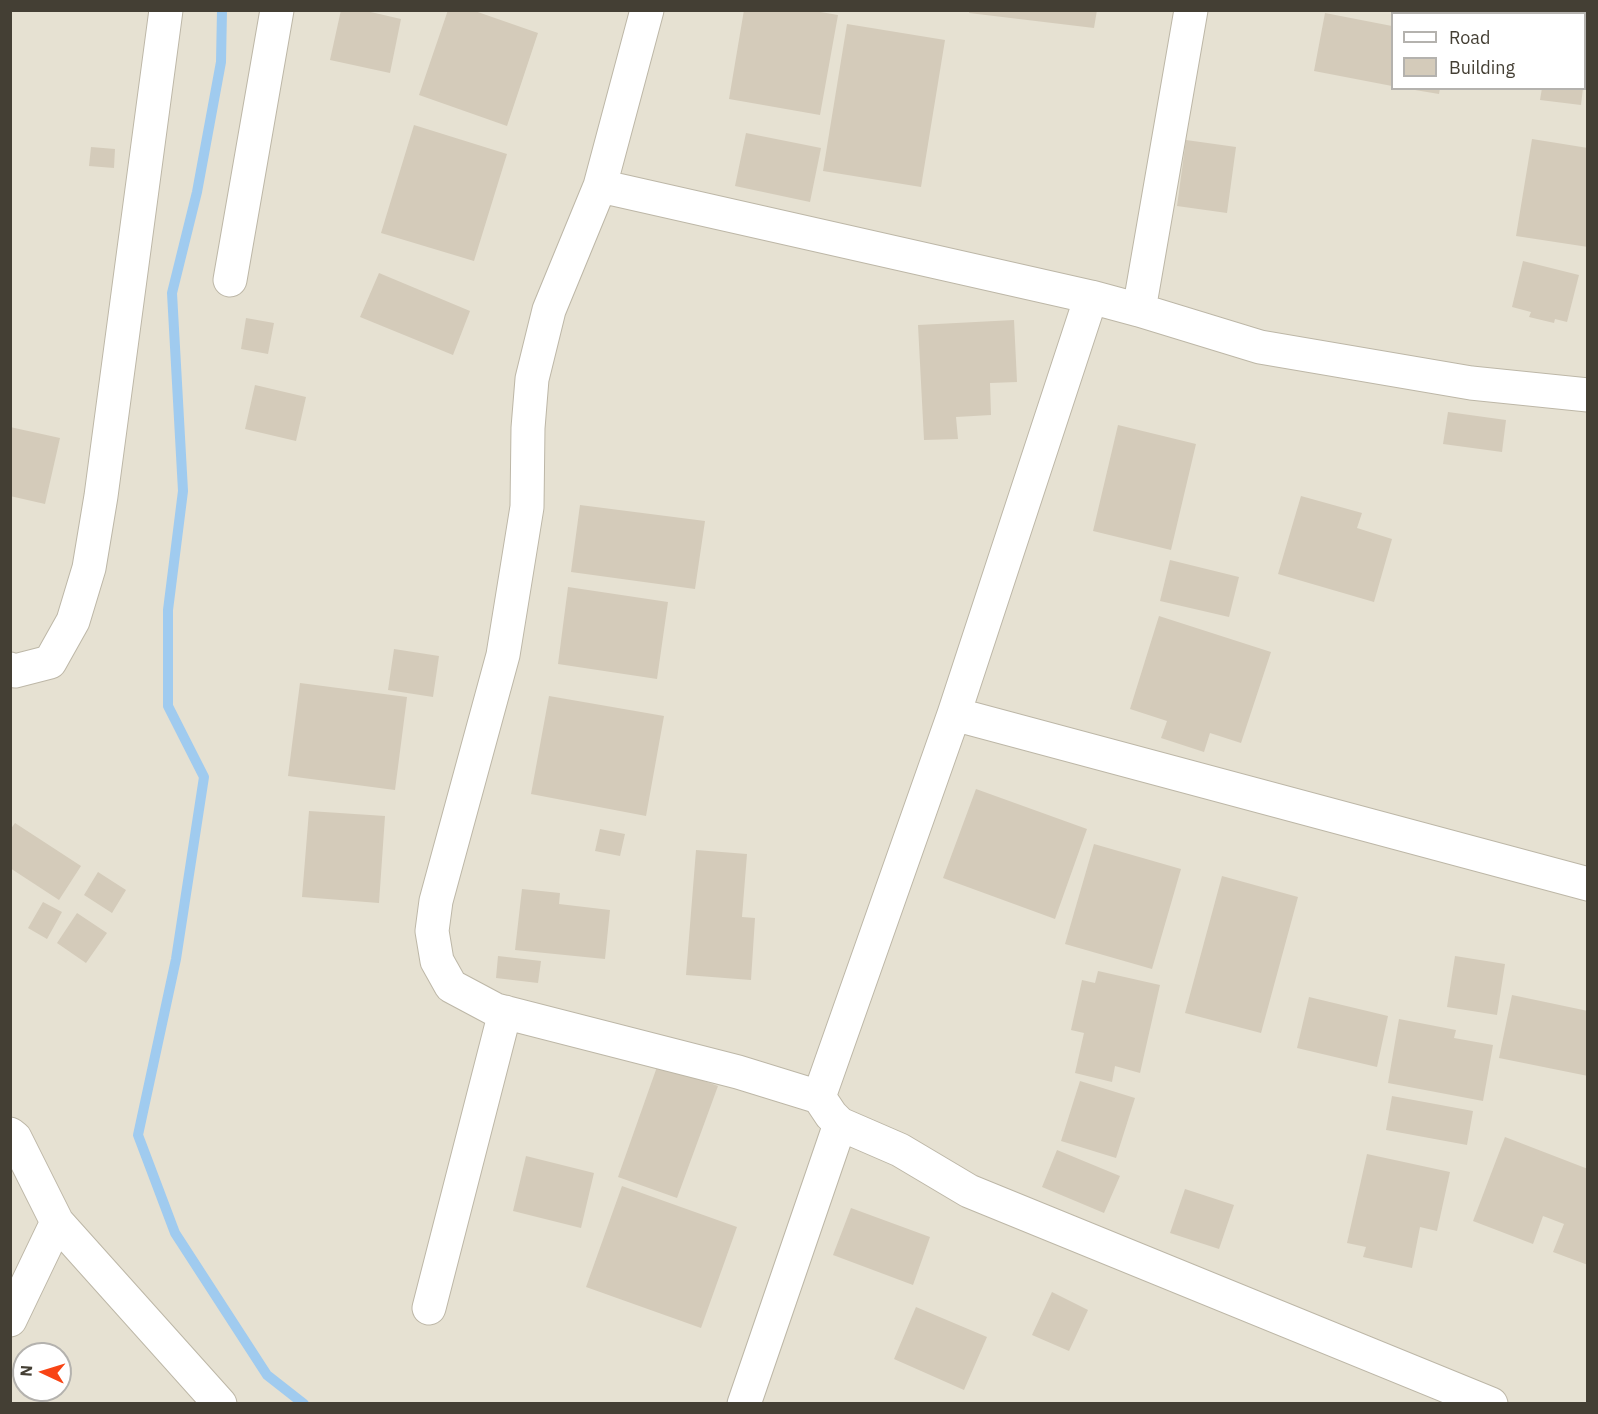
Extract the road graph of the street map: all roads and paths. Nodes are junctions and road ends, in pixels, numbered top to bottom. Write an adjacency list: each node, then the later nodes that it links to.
1 (166, 10): 10 (street)
2 (277, 10): 6 (street)
3 (647, 10): 5 (street)
4 (1191, 10): 8 (street)
5 (600, 186): 7 (street); 13 (street)
6 (230, 280)
7 (1091, 297): 8 (street); 11 (street)
8 (1138, 310): 9 (street)
9 (1587, 395)
10 (10, 669)
11 (954, 714): 12 (street); 14 (street)
12 (1587, 884)
13 (505, 1012): 14 (street); 18 (street)
14 (819, 1097): 15 (street)
15 (840, 1124): 21 (street); 22 (street)
16 (10, 1134): 17 (street)
17 (57, 1222): 19 (street); 20 (street)
18 (429, 1308)
19 (10, 1320)
20 (220, 1404)
21 (744, 1404)
22 (1491, 1404)

